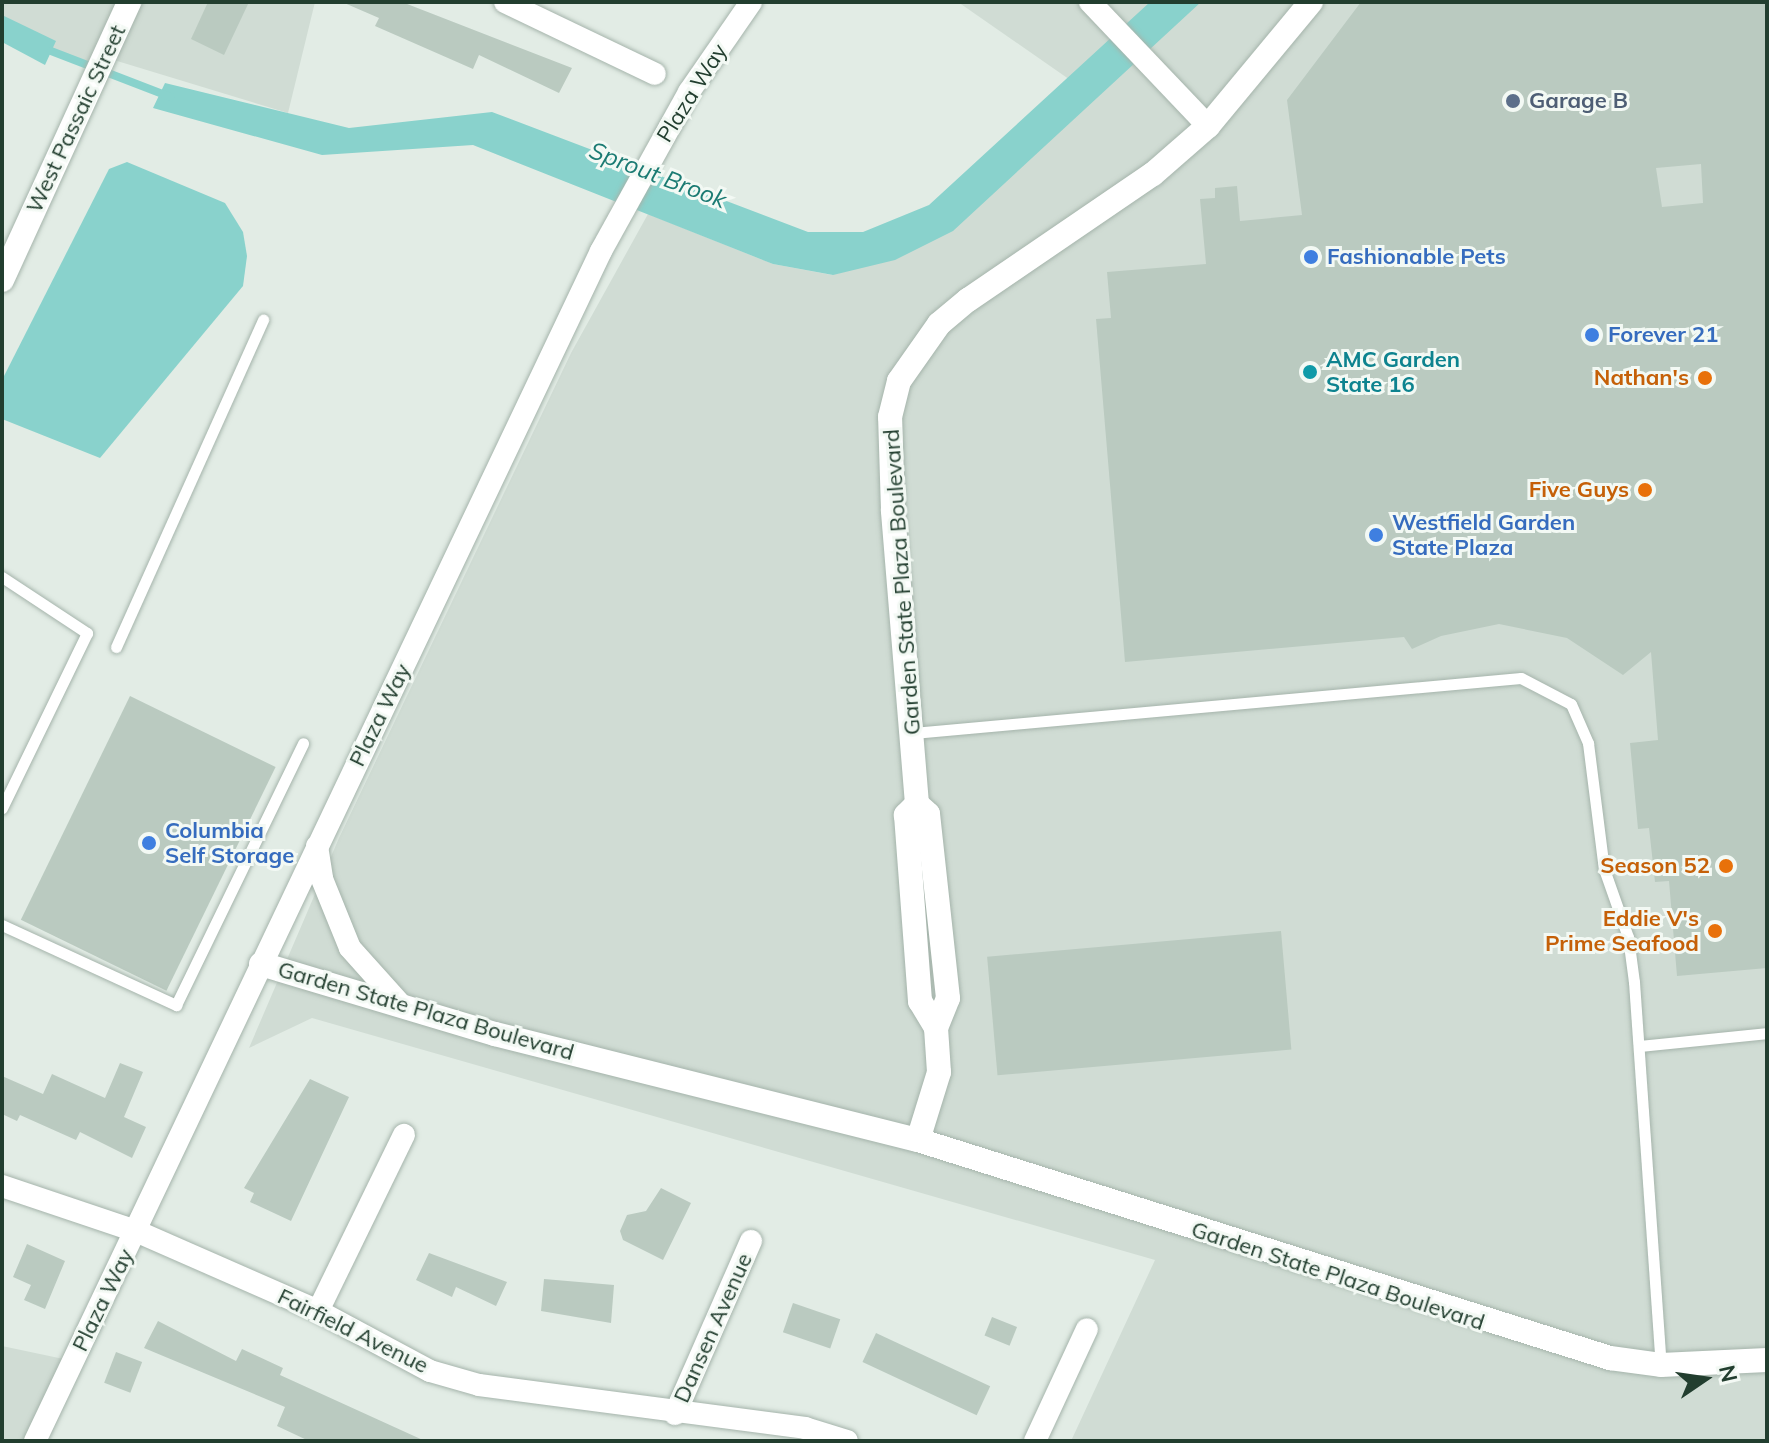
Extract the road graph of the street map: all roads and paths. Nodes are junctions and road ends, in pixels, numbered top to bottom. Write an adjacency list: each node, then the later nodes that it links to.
1 (129, 2): 8 (street, West Passaic Street)
2 (505, 2): 6 (street)
3 (751, 2): 15 (street, Plaza Way)
4 (1090, 2): 7 (street)
5 (1311, 2): 7 (street, Garden State Plaza Boulevard)
6 (655, 74)
7 (1208, 126): 12 (street, Garden State Plaza Boulevard)
8 (2, 280)
9 (263, 320): 11 (lane)
10 (2, 577): 14 (lane)
11 (116, 647)
12 (913, 733): 20 (lane); 22 (street, Garden State Plaza Boulevard)
13 (303, 743): 16 (lane)
14 (2, 808)
15 (317, 846): 17 (street, Plaza Way); 18 (street)
16 (2, 925)
17 (261, 964): 18 (street, Garden State Plaza Boulevard); 24 (street, Plaza Way)
18 (402, 1006): 22 (street, Garden State Plaza Boulevard)
19 (1767, 1033): 20 (lane)
20 (1640, 1046): 29 (lane)
21 (404, 1135): 26 (street)
22 (918, 1140): 29 (street, Garden State Plaza Boulevard)
23 (2, 1186): 24 (street, Fairfield Avenue)
24 (136, 1231): 26 (street, Fairfield Avenue); 31 (street, Plaza Way)
25 (751, 1241): 30 (street, Dansen Avenue)
26 (318, 1311): 30 (street, Fairfield Avenue)
27 (1087, 1329): 33 (street)
28 (1767, 1360): 29 (street, Garden State Plaza Boulevard)
29 (1661, 1365)
30 (675, 1414): 32 (street, Fairfield Avenue)
31 (35, 1441)
32 (847, 1441)
33 (1035, 1441)

